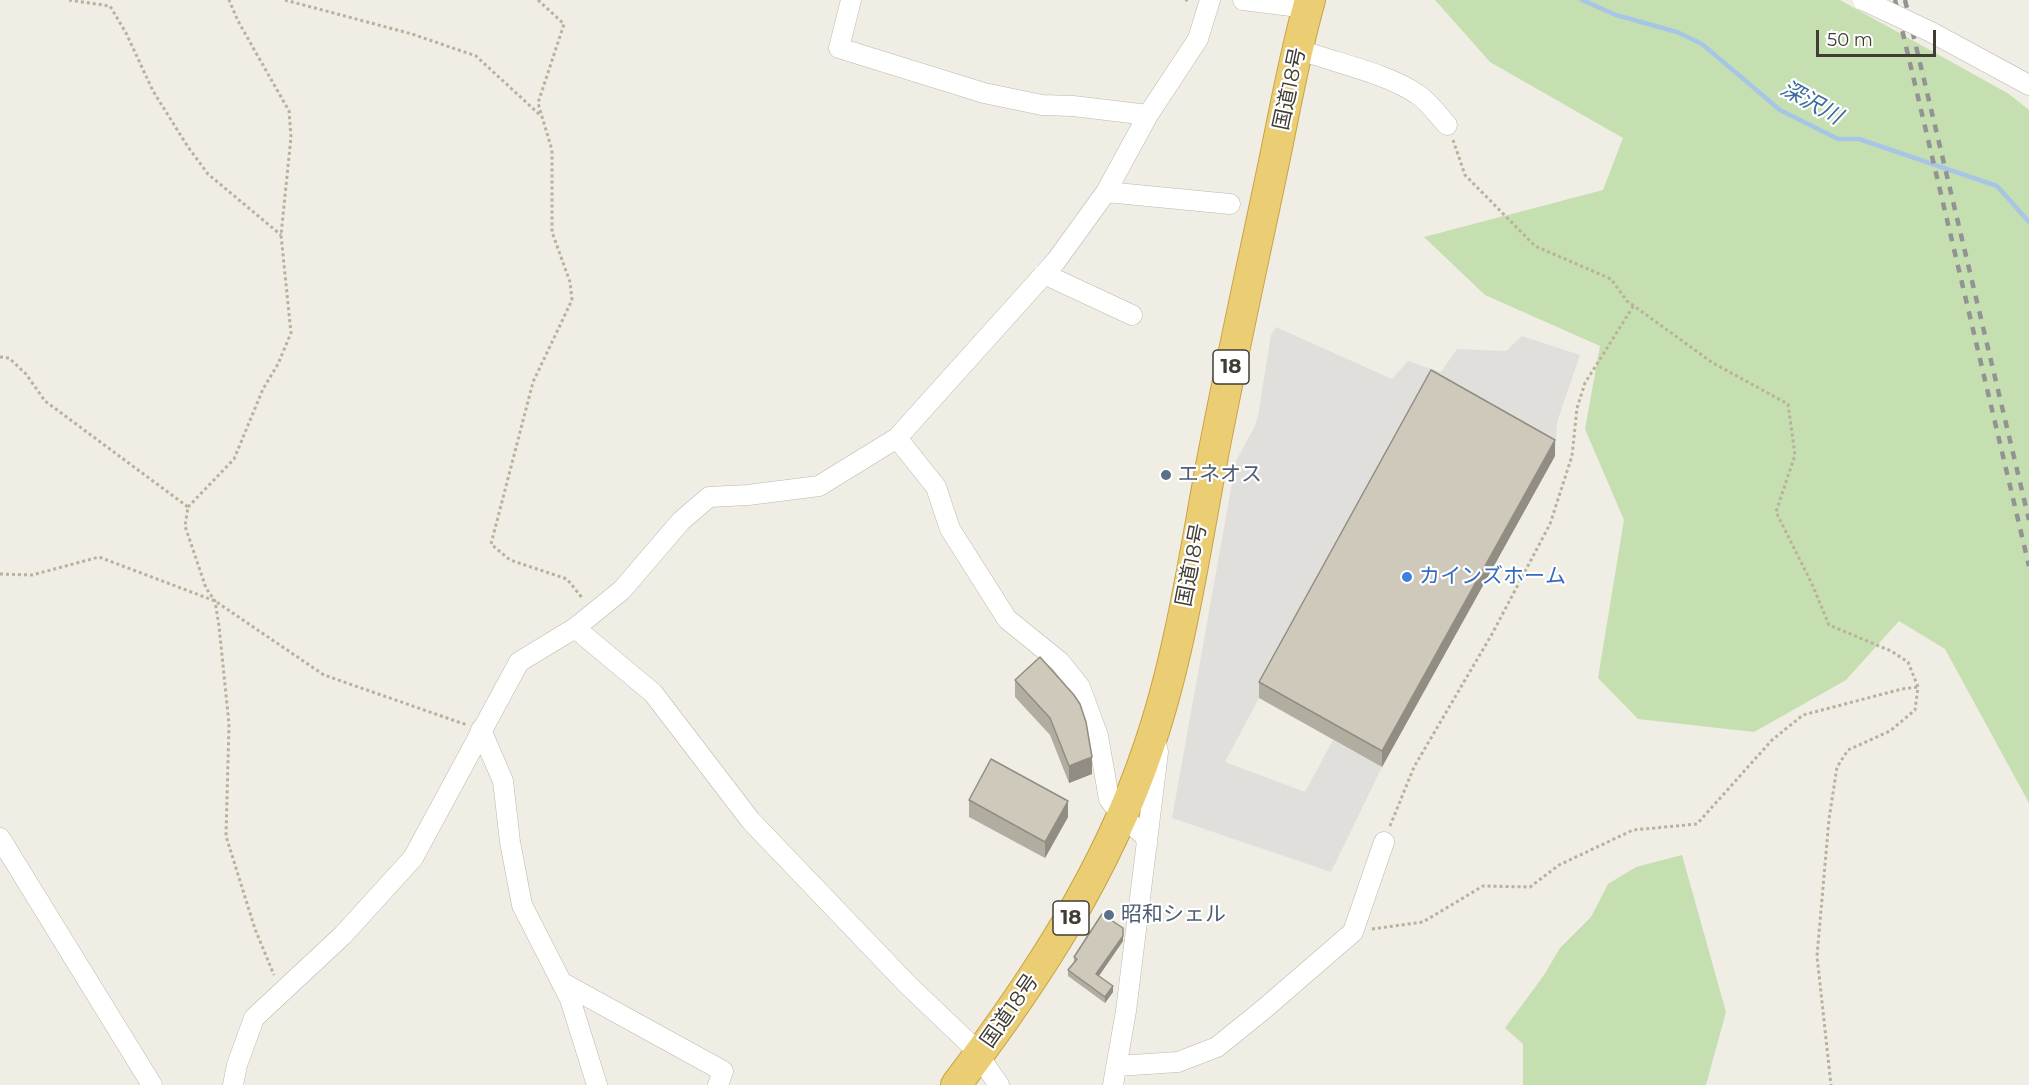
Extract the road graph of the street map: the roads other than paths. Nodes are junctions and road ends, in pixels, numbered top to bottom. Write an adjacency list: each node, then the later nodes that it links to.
1 (851, 0): 8 (street)
2 (1210, 0): 8 (street)
3 (1243, 0): 5 (street)
4 (1863, 0): 7 (street, bridge)
5 (1308, 4): 6 (highway, 国道18号 / 18)
6 (1298, 49): 9 (street); 17 (highway, 国道18号 / 18)
7 (2029, 85)
8 (1148, 115): 10 (street)
9 (1447, 124)
10 (1106, 192): 11 (street); 12 (street)
11 (1230, 204)
12 (1044, 274): 13 (street); 14 (street)
13 (1132, 315)
14 (897, 438): 15 (street); 18 (street)
15 (575, 627): 16 (street); 23 (street)
16 (481, 730): 22 (street); 26 (street)
17 (1153, 733): 18 (highway, 国道18号 / 18); 21 (street)
18 (1122, 816): 21 (street); 23 (highway, 国道18号 / 18)
19 (0, 838): 25 (street)
20 (1384, 842): 24 (street)
21 (1147, 844): 24 (street)
22 (561, 982): 27 (street); 28 (street)
23 (980, 1055): 29 (highway, 国道18号 / 18); 30 (street)
24 (1115, 1076)
25 (152, 1085)
26 (233, 1085)
27 (597, 1085)
28 (718, 1085)
29 (957, 1085)
30 (999, 1085)

